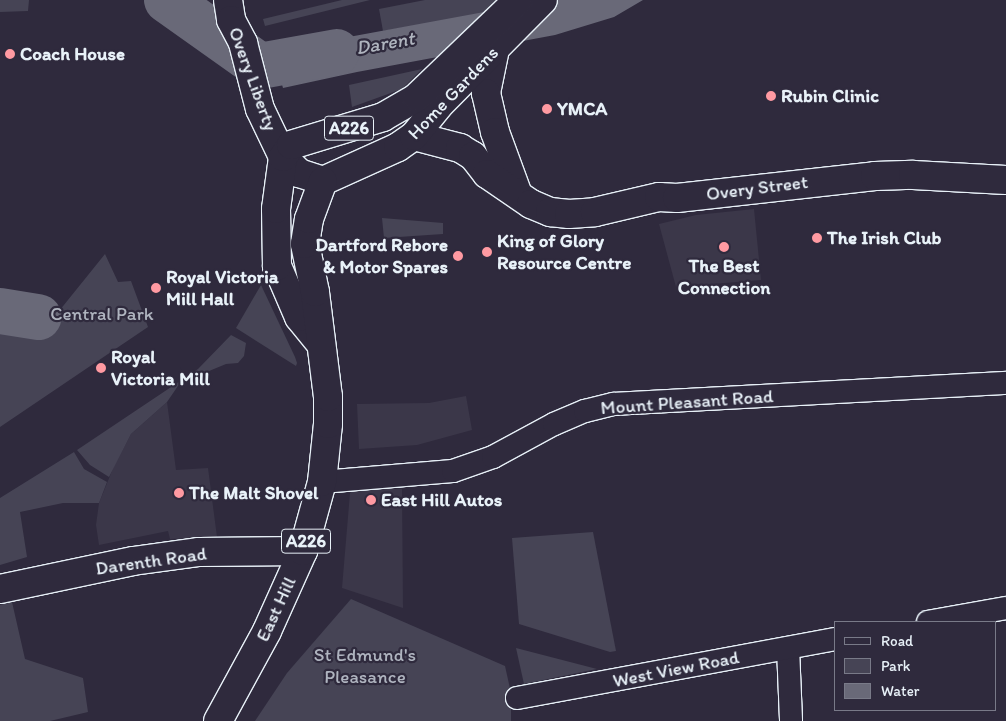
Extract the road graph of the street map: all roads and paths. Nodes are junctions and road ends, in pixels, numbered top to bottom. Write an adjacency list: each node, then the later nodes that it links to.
1 (228, 0): 7 (main road, Overy Liberty)
2 (518, 0): 5 (main road, Home Gardens / A226)
3 (544, 0): 4 (main road, Home Gardens / A226)
4 (495, 49): 5 (main road, Home Gardens / A226); 10 (main road)
5 (428, 102): 6 (main road, Home Gardens / A226); 7 (main road, Home Gardens / A226)
6 (414, 136): 9 (main road, Home Gardens / A226); 10 (main road, Overy Street)
7 (283, 157): 9 (main road); 11 (main road)
8 (1006, 180): 10 (main road, Overy Street)
9 (323, 181): 11 (main road, East Hill / A226)
10 (516, 192)
11 (320, 343): 13 (main road, East Hill / A226)
12 (1006, 383): 13 (street, Mount Pleasant Road)
13 (322, 482): 14 (main road, East Hill / A226)
14 (303, 551): 15 (main road, Darenth Road); 21 (main road, East Hill / A226)
15 (0, 589)
16 (1006, 608): 17 (street)
17 (934, 621)
18 (834, 639): 19 (street, West View Road)
19 (788, 648): 20 (street, West View Road); 22 (street)
20 (517, 698)
21 (218, 721)
22 (791, 721)

